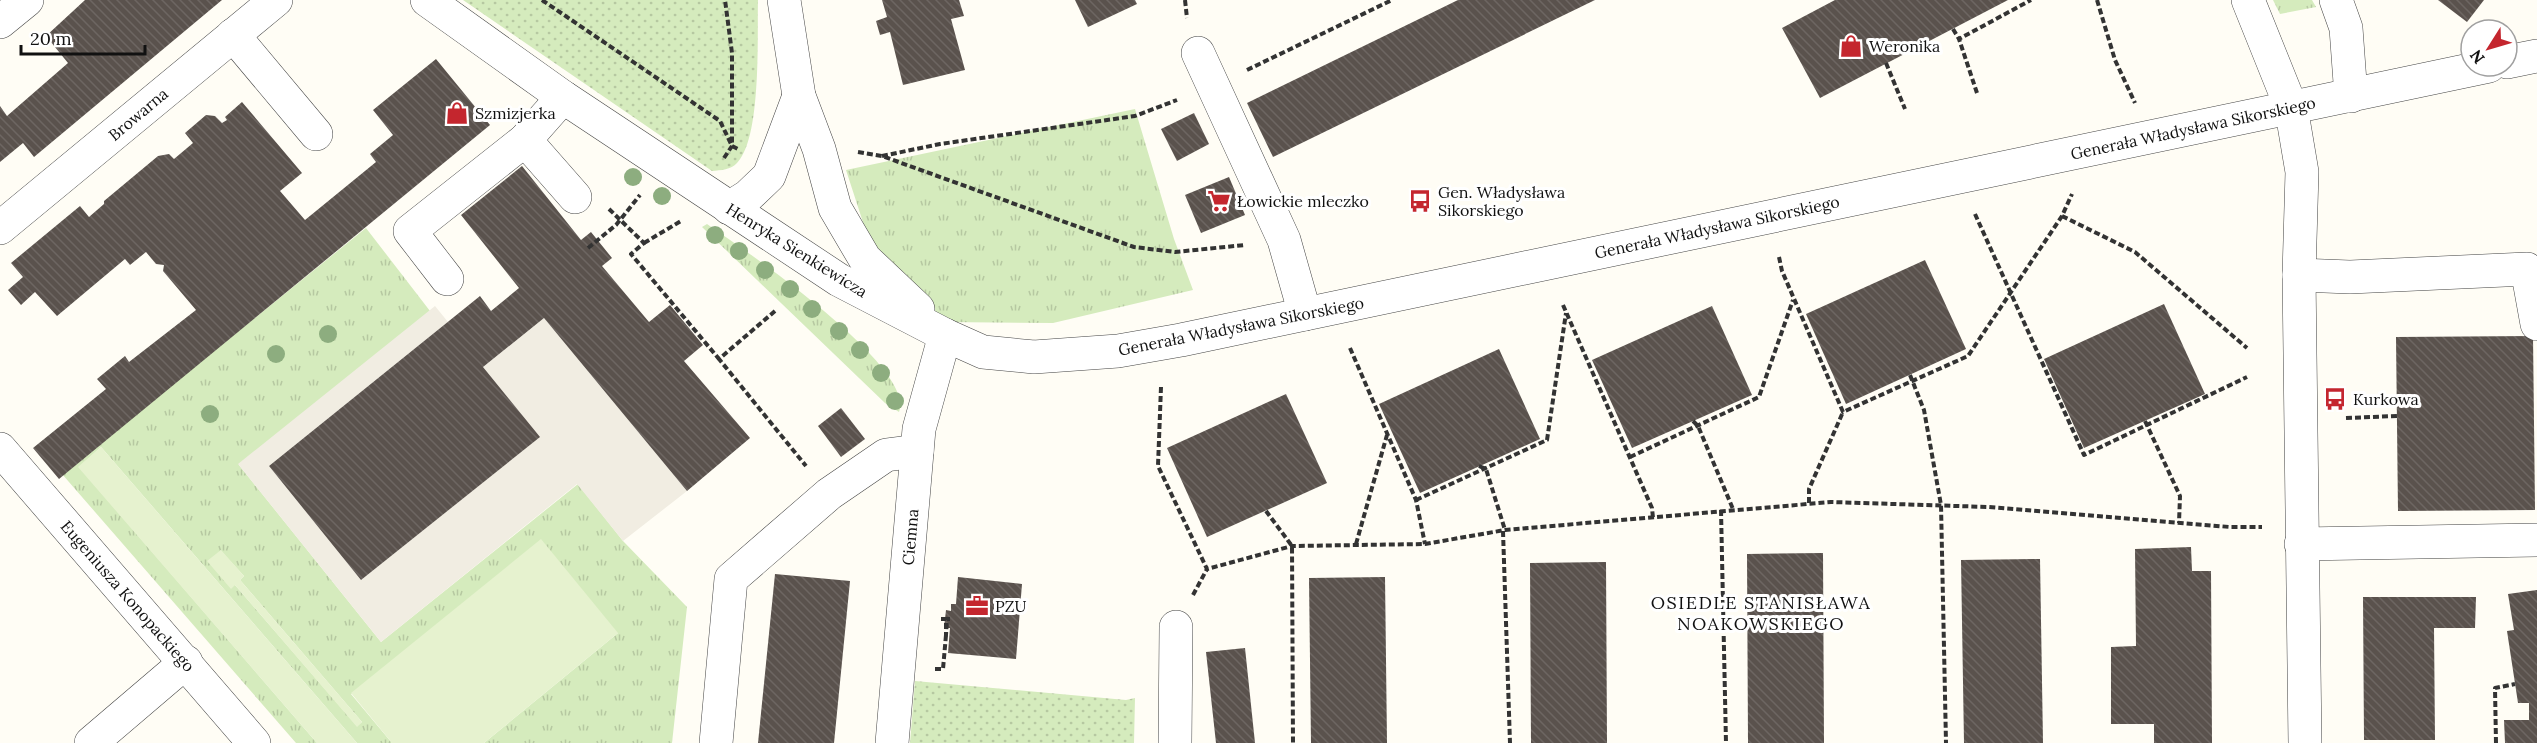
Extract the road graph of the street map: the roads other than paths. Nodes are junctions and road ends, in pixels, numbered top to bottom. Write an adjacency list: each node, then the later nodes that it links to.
1 (27, 0): 7 (street)
2 (276, 0): 8 (street, Browarna)
3 (427, 0): 15 (street, Henryka Sienkiewicza)
4 (784, 0): 13 (street, Henryka Sienkiewicza)
5 (2248, 0): 16 (street)
6 (2336, 0): 14 (street)
7 (0, 22)
8 (234, 35): 17 (street); 21 (street, Browarna)
9 (1198, 53): 24 (street)
10 (2537, 56): 11 (street)
11 (2519, 60)
12 (2459, 73): 14 (street, Generała Władysława Sikorskiego)
13 (799, 96): 20 (street); 26 (street, Henryka Sienkiewicza)
14 (2351, 96): 16 (street, Generała Władysława Sikorskiego)
15 (563, 97): 18 (street); 20 (street, Henryka Sienkiewicza)
16 (2291, 107): 22 (street); 24 (street, Generała Władysława Sikorskiego)
17 (316, 134)
18 (525, 140): 19 (street); 23 (street)
19 (575, 197)
20 (729, 208): 26 (street, Henryka Sienkiewicza)
21 (0, 228)
22 (2300, 275): 25 (street); 30 (street)
23 (447, 279)
24 (1305, 314): 26 (street, Generała Władysława Sikorskiego)
25 (2537, 324)
26 (945, 335): 28 (street, Ciemna)
27 (0, 449): 32 (street, Eugeniusza Konopackiego)
28 (917, 452): 35 (street); 36 (street, Ciemna)
29 (2537, 540): 30 (street)
30 (2301, 544): 38 (street)
31 (1176, 627): 37 (street)
32 (186, 662): 33 (street); 34 (street, Eugeniusza Konopackiego)
33 (91, 743)
34 (254, 743)
35 (716, 743)
36 (892, 743)
37 (1175, 743)
38 (2305, 743)

